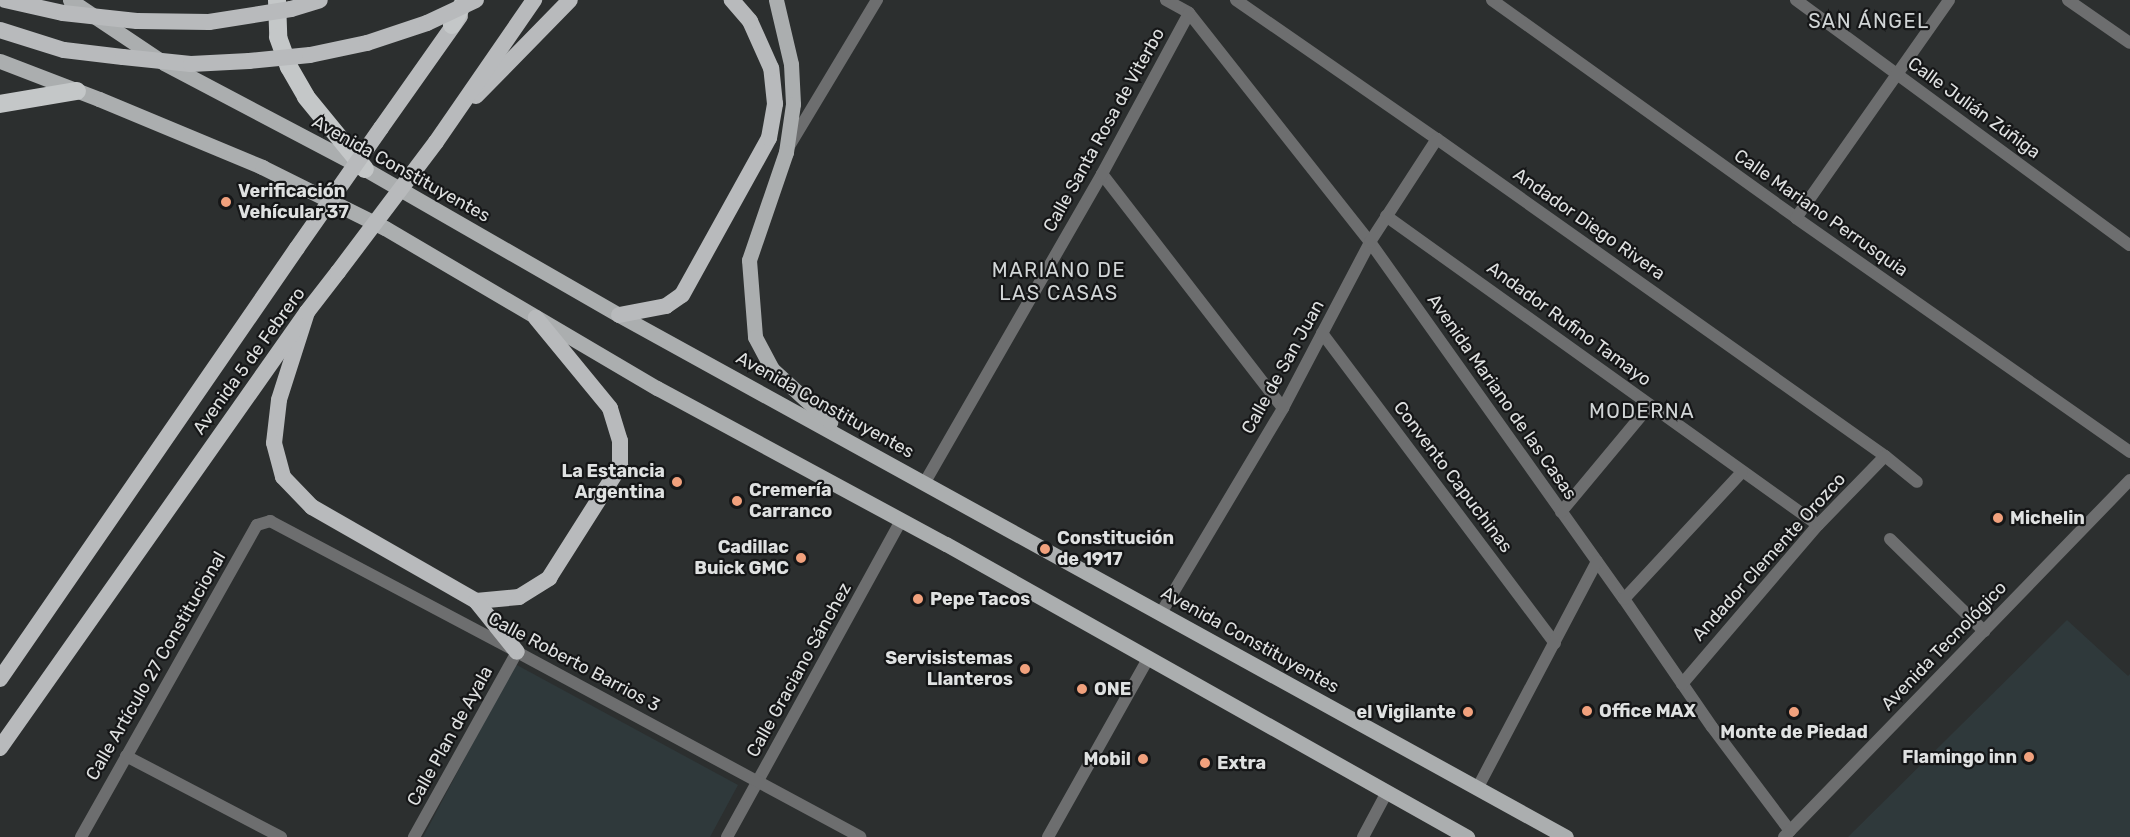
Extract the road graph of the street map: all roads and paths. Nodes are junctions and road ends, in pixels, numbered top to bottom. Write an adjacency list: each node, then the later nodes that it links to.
1 (5, 0): 4 (highway, bridge)
2 (70, 0): 30 (main road, Avenida Constituyentes)
3 (277, 0): 30 (highway)
4 (320, 0)
5 (465, 0): 20 (highway)
6 (475, 0): 20 (highway, Avenida 5 de Febrero); 21 (highway, bridge)
7 (534, 0): 27 (highway, Avenida 5 de Febrero)
8 (581, 0): 18 (highway)
9 (732, 0): 37 (highway)
10 (776, 0): 29 (main road)
11 (877, 0): 29 (street)
12 (1166, 0): 19 (street, Avenida Mariano de las Casas)
13 (1236, 0): 28 (street, Andador Diego Rivera)
14 (1492, 0): 33 (street, Calle Mariano Perrusquia)
15 (1796, 0): 24 (street, Calle Julián Zúñiga)
16 (1949, 0): 24 (street)
17 (2068, 0): 22 (street)
18 (565, 6): 27 (highway)
19 (1189, 13): 31 (street, Calle Santa Rosa de Viterbo); 34 (street, Avenida Mariano de las Casas)
20 (452, 25): 62 (highway, Avenida 5 de Febrero, bridge)
21 (0, 30)
22 (2130, 43)
23 (0, 61): 25 (main road)
24 (1898, 75): 33 (street); 35 (street, Calle Julián Zúñiga)
25 (77, 91): 26 (highway); 38 (main road)
26 (0, 104)
27 (453, 118): 36 (highway, Avenida 5 de Febrero, bridge)
28 (1437, 139): 32 (street, Calle de San Juan); 44 (street, Andador Diego Rivera)
29 (786, 152): 42 (main road)
30 (365, 169): 37 (main road, Avenida Constituyentes)
31 (1102, 174): 41 (street); 47 (street, Calle Santa Rosa de Viterbo)
32 (1386, 216): 34 (street, Calle de San Juan); 40 (street, Andador Rufino Tamayo)
33 (1796, 218): 43 (street, Calle Mariano Perrusquia)
34 (1370, 242): 39 (street, Calle de San Juan); 49 (street, Avenida Mariano de las Casas)
35 (2130, 245)
36 (307, 312): 56 (highway); 64 (highway, Avenida 5 de Febrero)
37 (619, 315): 42 (main road, Avenida Constituyentes)
38 (536, 318): 50 (main road); 56 (highway)
39 (1322, 333): 41 (street, Calle de San Juan); 59 (street, Convento Capuchinas)
40 (1650, 405): 45 (street, Andador Rufino Tamayo); 49 (street)
41 (1283, 408): 57 (street, Calle de San Juan)
42 (848, 439): 47 (main road, Avenida Constituyentes)
43 (2130, 452)
44 (1886, 456): 48 (street, Andador Diego Rivera); 52 (street, Andador Clemente Orozco)
45 (1742, 472): 52 (street, Andador Rufino Tamayo); 55 (street)
46 (2130, 480): 58 (street, Avenida Tecnológico)
47 (925, 482): 57 (main road, Avenida Constituyentes)
48 (1917, 482)
49 (1561, 512): 54 (street, Avenida Mariano de las Casas)
50 (901, 520): 61 (main road); 66 (street, Calle Graciano Sánchez)
51 (270, 521): 60 (street, Calle Roberto Barrios 3); 65 (street, Calle Artículo 27 Constitucional)
52 (1818, 525): 63 (street, Andador Clemente Orozco)
53 (1890, 539): 58 (street)
54 (1597, 561): 55 (street, Avenida Mariano de las Casas); 59 (street)
55 (1624, 598): 63 (street, Avenida Mariano de las Casas)
56 (476, 602): 60 (highway)
57 (1161, 613): 67 (main road, Avenida Constituyentes)
58 (1984, 631): 69 (street, Avenida Tecnológico)
59 (1555, 643): 67 (street)
60 (517, 652): 66 (street, Calle Roberto Barrios 3); 72 (street, Calle Plan de Ayala)
61 (1148, 659): 68 (main road); 75 (street)
62 (0, 679)
63 (1682, 684): 69 (street, Avenida Mariano de las Casas)
64 (0, 748)
65 (126, 756): 70 (street, Calle Artículo 27 Constitucional); 71 (street)
66 (758, 781): 73 (street, Calle Graciano Sánchez); 74 (street, Calle Roberto Barrios 3)
67 (1478, 787): 78 (main road, Avenida Constituyentes)
68 (1387, 792): 76 (street); 77 (main road)
69 (1787, 834)
70 (81, 837)
71 (281, 837)
72 (414, 837)
73 (727, 837)
74 (860, 837)
75 (1048, 837)
76 (1363, 837)
77 (1467, 837)
78 (1566, 837)

